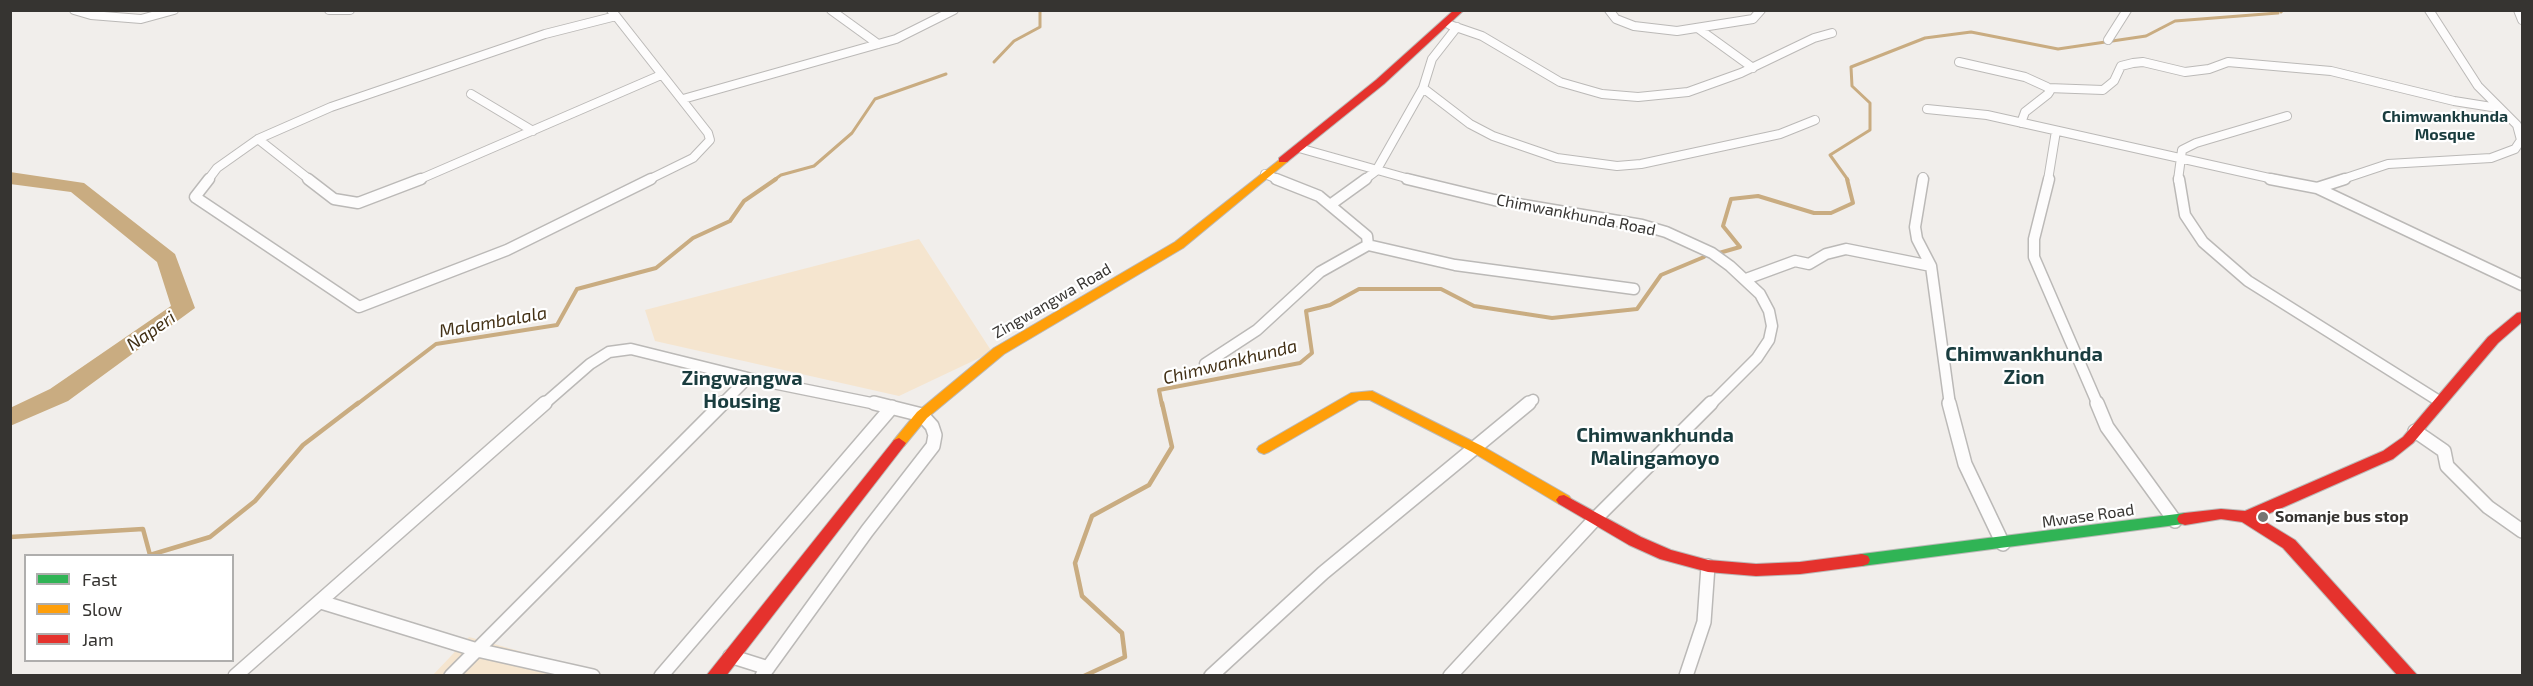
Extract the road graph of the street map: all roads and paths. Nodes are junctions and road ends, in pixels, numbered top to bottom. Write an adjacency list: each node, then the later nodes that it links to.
1 (74, 10): 2 (street)
2 (174, 10)
3 (329, 10): 4 (street)
4 (350, 10)
5 (831, 10): 19 (street)
6 (954, 10): 19 (street)
7 (1460, 10): 15 (street, Zingwangwa Road)
8 (1609, 10): 16 (street)
9 (1761, 10): 16 (street)
10 (2127, 10): 18 (street)
11 (2429, 10): 27 (street)
12 (2518, 10): 14 (street)
13 (613, 13): 22 (street); 34 (street)
14 (2523, 20)
15 (1452, 25): 21 (street); 23 (street); 35 (street, Zingwangwa Road)
16 (1699, 29): 21 (street)
17 (1832, 33): 21 (street)
18 (2108, 40)
19 (878, 44): 26 (street)
20 (1959, 62): 24 (street)
21 (1752, 68)
22 (662, 75): 26 (street); 32 (street)
23 (1423, 87): 30 (street); 37 (street)
24 (2048, 88): 27 (street); 31 (street)
25 (471, 94): 32 (street)
26 (683, 99): 34 (street)
27 (2498, 108): 40 (street)
28 (1927, 109): 31 (street)
29 (2287, 116): 36 (street)
30 (1815, 120)
31 (2021, 123): 33 (street)
32 (533, 131): 34 (street)
33 (2056, 131): 36 (street); 59 (street)
34 (258, 139)
35 (1299, 148): 37 (street, Chimwankhunda Road); 38 (street, Zingwangwa Road)
36 (2179, 160): 40 (street); 51 (street)
37 (1376, 171): 41 (street); 44 (street, Chimwankhunda Road)
38 (1265, 174): 41 (street); 53 (street, Zingwangwa Road)
39 (1923, 177): 43 (street)
40 (2317, 188): 45 (street)
41 (1330, 205): 42 (street)
42 (1368, 245): 46 (street); 48 (street)
43 (1931, 266): 44 (street); 61 (street)
44 (1746, 279): 58 (street, Chimwankhunda Road)
45 (2523, 285)
46 (1634, 289)
47 (2523, 316): 51 (street, Mwase Road)
48 (1205, 364)
49 (748, 378): 52 (street); 63 (street); 64 (street)
50 (1533, 400): 56 (street)
51 (2439, 401): 54 (street, Mwase Road)
52 (892, 407): 53 (street); 70 (street)
53 (922, 416): 65 (street, Zingwangwa Road); 66 (street)
54 (2415, 431): 57 (street, Mwase Road); 60 (street)
55 (1264, 449): 56 (street, Mwase Road)
56 (1477, 449): 58 (street, Mwase Road); 72 (street)
57 (2246, 517): 59 (street, Mwase Road); 75 (street)
58 (1596, 518): 62 (street, Mwase Road); 73 (street, Chimwankhunda Road)
59 (2175, 521): 61 (street, Mwase Road)
60 (2523, 531)
61 (2002, 544): 62 (street, Mwase Road)
62 (1708, 566): 74 (street)
63 (321, 602): 64 (street); 67 (street)
64 (477, 650): 68 (street); 69 (street)
65 (730, 656): 66 (street); 71 (street, Zingwangwa Road)
66 (765, 672)
67 (235, 675)
68 (451, 675)
69 (593, 675)
70 (661, 675)
71 (715, 675)
72 (1211, 675)
73 (1450, 675)
74 (1686, 675)
75 (2409, 675)

